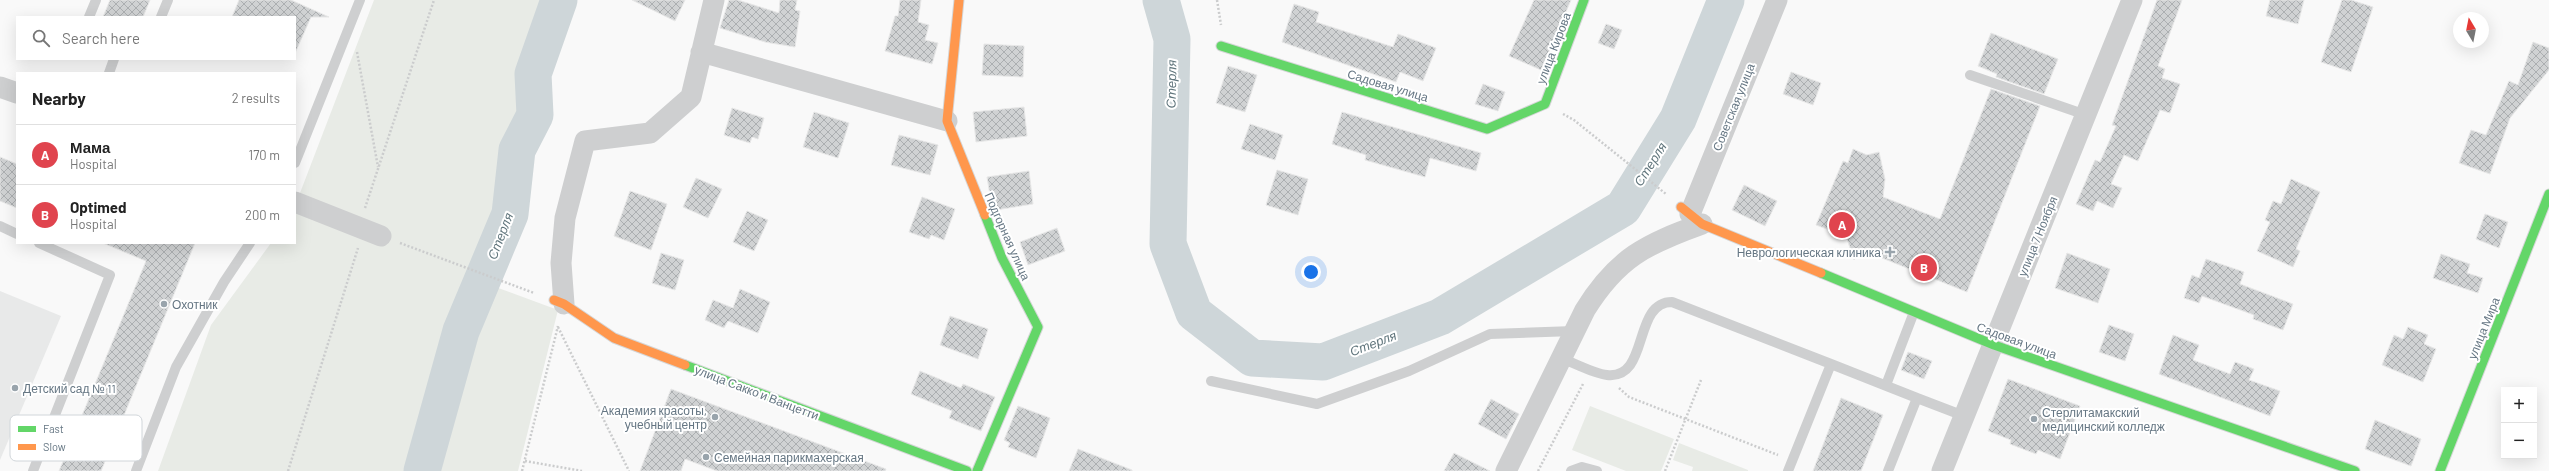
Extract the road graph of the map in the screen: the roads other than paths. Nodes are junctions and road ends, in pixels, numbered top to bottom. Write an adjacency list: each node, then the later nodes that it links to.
1 (96, 0): 9 (lane)
2 (168, 0): 10 (lane)
3 (360, 0): 21 (lane)
4 (714, 0): 12 (street)
5 (960, 0): 20 (street, Подгорная улица)
6 (1584, 0): 18 (street, улица Кирова)
7 (1777, 0): 24 (street, Советская улица)
8 (2132, 0): 19 (street, улица 7 Ноября)
9 (89, 16)
10 (160, 16)
11 (1221, 46): 18 (street, Садовая улица)
12 (701, 52): 20 (street); 30 (street)
13 (114, 60): 14 (lane)
14 (109, 72)
15 (1970, 75): 19 (lane)
16 (0, 87): 17 (street)
17 (16, 93)
18 (1545, 104)
19 (2086, 115): 33 (street, улица 7 Ноября)
20 (947, 121): 47 (street, Подгорная улица)
21 (296, 160)
22 (2549, 194): 55 (street, улица Мира)
23 (296, 202): 26 (street)
24 (1691, 215): 31 (street, Садовая улица); 32 (street)
25 (0, 226): 27 (lane)
26 (368, 231)
27 (16, 234)
28 (40, 244): 39 (lane)
29 (249, 244): 41 (lane)
30 (559, 302): 46 (street, улица Сакко и Ванцетти)
31 (1914, 312): 33 (street, Садовая улица); 37 (lane)
32 (1574, 331): 34 (street); 36 (lane)
33 (1994, 345): 40 (street, улица 7 Ноября); 54 (street, Садовая улица)
34 (1561, 358): 35 (lane); 48 (street)
35 (1831, 364): 37 (lane); 51 (lane)
36 (1211, 381)
37 (1886, 385): 38 (lane)
38 (1917, 398): 40 (lane); 52 (lane)
39 (55, 415)
40 (1964, 416): 53 (street, улица 7 Ноября)
41 (142, 455)
42 (37, 461): 44 (lane)
43 (140, 461): 45 (lane)
44 (33, 471)
45 (136, 471)
46 (967, 471)
47 (977, 471)
48 (1506, 471)
49 (1570, 471): 50 (lane)
50 (1597, 471)
51 (1788, 471)
52 (1888, 471)
53 (1942, 471)
54 (2355, 471)
55 (2440, 471)

